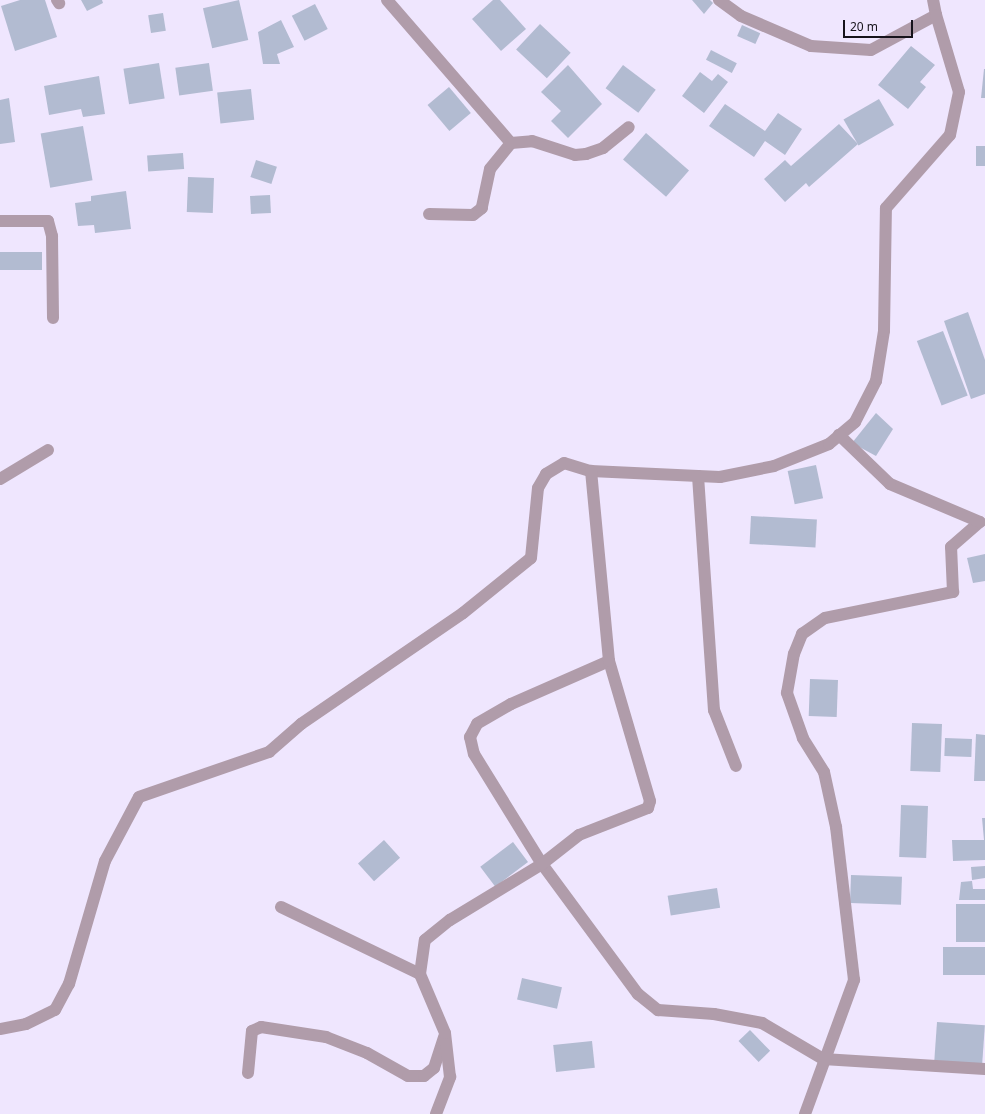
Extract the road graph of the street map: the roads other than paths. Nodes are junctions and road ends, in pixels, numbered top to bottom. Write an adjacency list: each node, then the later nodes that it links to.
1 (387, 0): 6 (street)
2 (719, 0): 4 (street)
3 (933, 0): 4 (street)
4 (936, 15): 10 (street)
5 (629, 127): 6 (street)
6 (511, 143): 7 (street)
7 (429, 214)
8 (0, 221): 9 (street)
9 (53, 318)
10 (839, 435): 13 (street); 15 (street)
11 (48, 450): 14 (street)
12 (591, 471): 13 (street); 16 (street); 21 (street)
13 (698, 476): 17 (street)
14 (0, 479)
15 (982, 523): 23 (street)
16 (609, 661): 18 (street); 18 (street)
17 (736, 766)
18 (542, 864): 20 (street); 23 (street)
19 (281, 908): 20 (street)
20 (420, 974): 22 (street)
21 (0, 1029)
22 (445, 1032): 25 (street); 26 (street)
23 (823, 1059): 24 (street); 27 (street)
24 (985, 1069)
25 (248, 1073)
26 (436, 1114)
27 (805, 1114)

